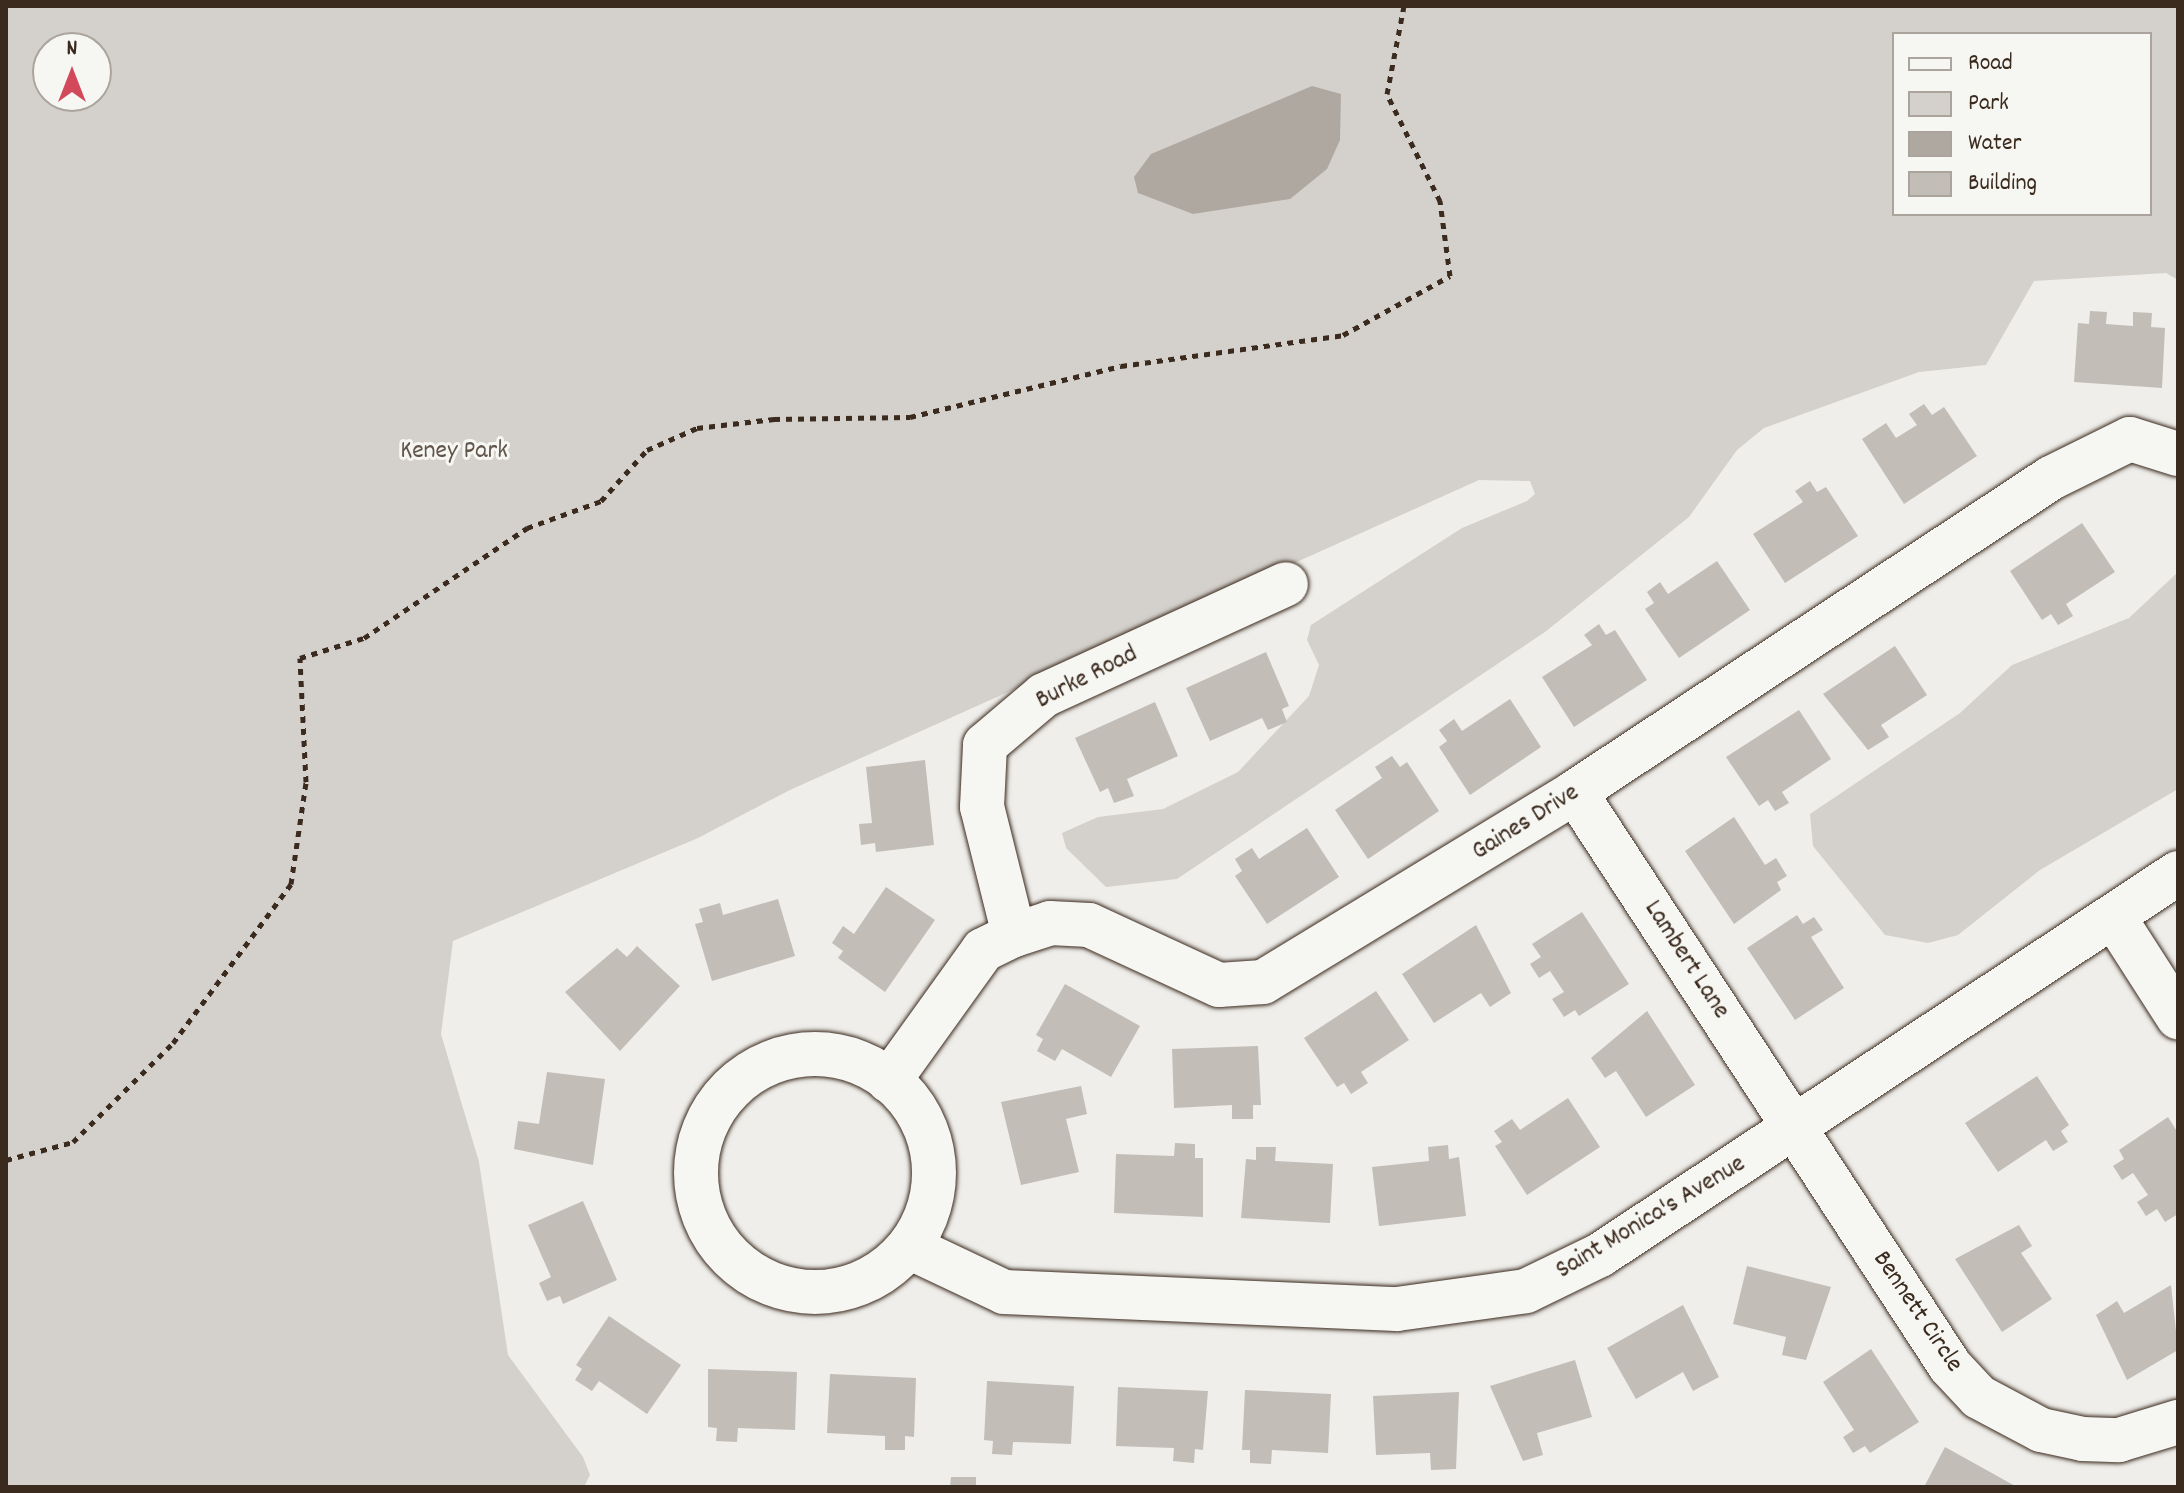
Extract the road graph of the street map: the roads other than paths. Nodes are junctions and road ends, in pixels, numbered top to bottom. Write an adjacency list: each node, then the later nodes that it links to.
1 (2178, 454): 3 (street, Gaines Drive)
2 (1286, 584): 6 (street, Burke Road)
3 (1575, 792): 6 (street, Gaines Drive); 9 (street, Lambert Lane)
4 (2178, 873): 5 (street, Saint Monica's Avenue)
5 (2115, 919): 7 (street); 9 (street, Saint Monica's Avenue)
6 (1014, 935): 8 (street, Gaines Drive)
7 (2178, 1017)
8 (889, 1081): 10 (street); 10 (street)
9 (1797, 1128): 10 (street, Saint Monica's Avenue); 11 (street, Bennett Circle)
10 (909, 1247)
11 (2178, 1422)

